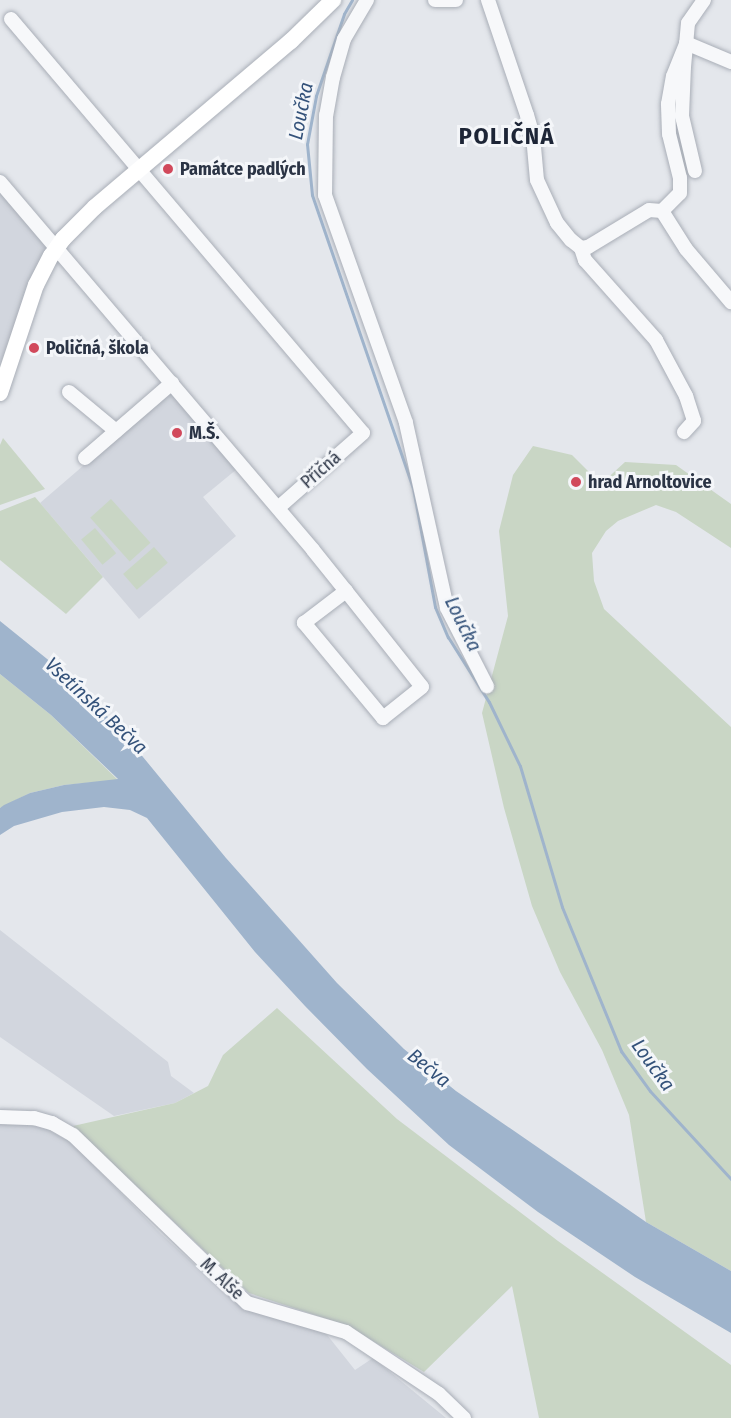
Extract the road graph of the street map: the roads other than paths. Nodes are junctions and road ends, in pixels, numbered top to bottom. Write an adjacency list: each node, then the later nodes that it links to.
1 (333, 0): 10 (main road)
2 (366, 0): 25 (street)
3 (435, 0): 4 (street)
4 (456, 0)
5 (488, 0): 15 (street)
6 (704, 0): 8 (street)
7 (11, 18): 10 (street)
8 (686, 43): 9 (street); 11 (street); 13 (street)
9 (731, 62)
10 (139, 169): 14 (main road); 23 (street, Příčná)
11 (695, 171)
12 (0, 182): 14 (street)
13 (662, 211): 15 (street); 16 (street)
14 (56, 248): 17 (street); 19 (main road)
15 (581, 248): 21 (street)
16 (731, 302)
17 (172, 383): 20 (street); 23 (street)
18 (69, 392): 20 (street)
19 (0, 393)
20 (116, 431): 22 (street)
21 (684, 432)
22 (85, 458)
23 (278, 508): 24 (street)
24 (346, 591): 24 (street)
25 (487, 686)
26 (0, 1117): 27 (street, M. Alše)
27 (464, 1418)

